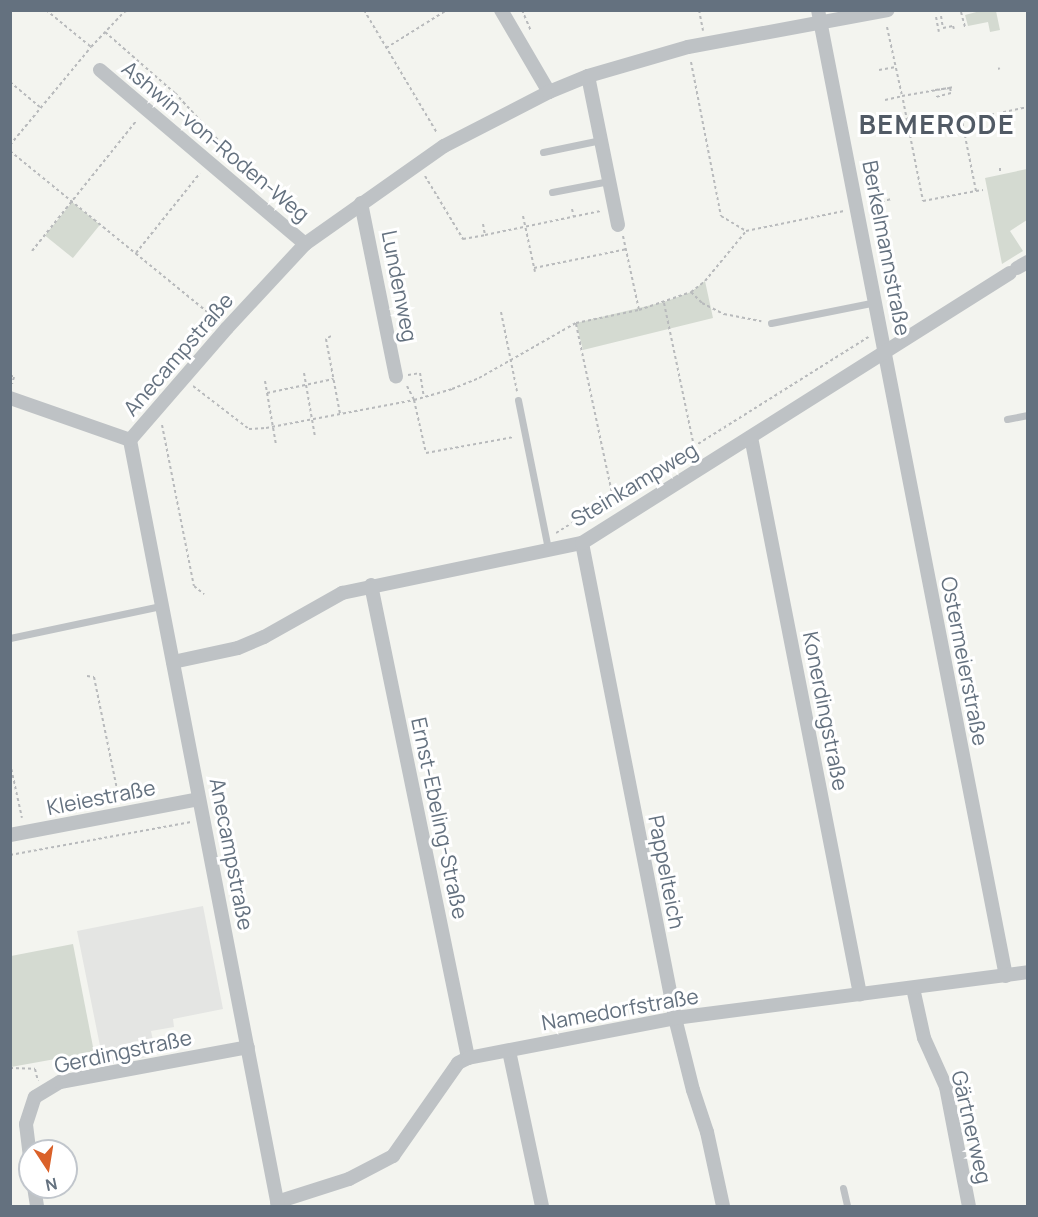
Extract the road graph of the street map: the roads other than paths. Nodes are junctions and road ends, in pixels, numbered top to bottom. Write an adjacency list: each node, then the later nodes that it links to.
1 (501, 10): 6 (street)
2 (888, 10): 3 (street, Anecampstraße)
3 (820, 16): 5 (street, Anecampstraße); 15 (street, Berkelmannstraße)
4 (100, 70): 13 (street, Ashwin-von-Roden-Weg)
5 (588, 76): 6 (street, Anecampstraße); 7 (street)
6 (549, 92): 11 (street, Anecampstraße)
7 (601, 140): 8 (lane); 9 (street)
8 (543, 152)
9 (609, 181): 10 (lane); 12 (street)
10 (552, 192)
11 (361, 203): 13 (street, Anecampstraße); 18 (street, Lundenweg)
12 (618, 225)
13 (305, 244): 24 (street, Anecampstraße)
14 (1018, 267): 17 (street, Steinkampweg)
15 (876, 302): 16 (lane); 17 (street, Berkelmannstraße)
16 (771, 323)
17 (886, 353): 23 (street, Steinkampweg); 34 (street, Ostermeierstraße)
18 (396, 377)
19 (10, 398): 24 (street)
20 (518, 400): 26 (lane)
21 (1028, 415): 22 (lane)
22 (1007, 419)
23 (751, 437): 25 (street, Steinkampweg); 36 (street, Konerdingstraße)
24 (130, 440): 28 (street, Anecampstraße)
25 (582, 543): 26 (street, Steinkampweg); 37 (street, Pappelteich)
26 (547, 544): 27 (street, Steinkampweg)
27 (371, 585): 30 (street, Steinkampweg); 40 (street, Ernst-Ebeling-Straße)
28 (160, 606): 29 (lane); 30 (street, Anecampstraße)
29 (10, 638)
30 (173, 662): 31 (street, Anecampstraße)
31 (199, 799): 32 (street, Kleiestraße); 38 (street, Anecampstraße)
32 (10, 835)
33 (1028, 972): 34 (street, Namedorfstraße)
34 (1006, 976): 35 (street, Namedorfstraße)
35 (913, 988): 36 (street, Namedorfstraße); 47 (street, Gärtnerweg)
36 (861, 994): 37 (street, Namedorfstraße)
37 (675, 1018): 39 (street, Namedorfstraße); 45 (street, Pappelteich)
38 (248, 1047): 41 (street, Gerdingstraße); 43 (street, Anecampstraße)
39 (509, 1051): 40 (street, Namedorfstraße); 44 (street)
40 (468, 1058): 43 (street)
41 (28, 1139)
42 (843, 1188): 46 (lane)
43 (278, 1204)
44 (542, 1206)
45 (723, 1206)
46 (847, 1206)
47 (969, 1206)

